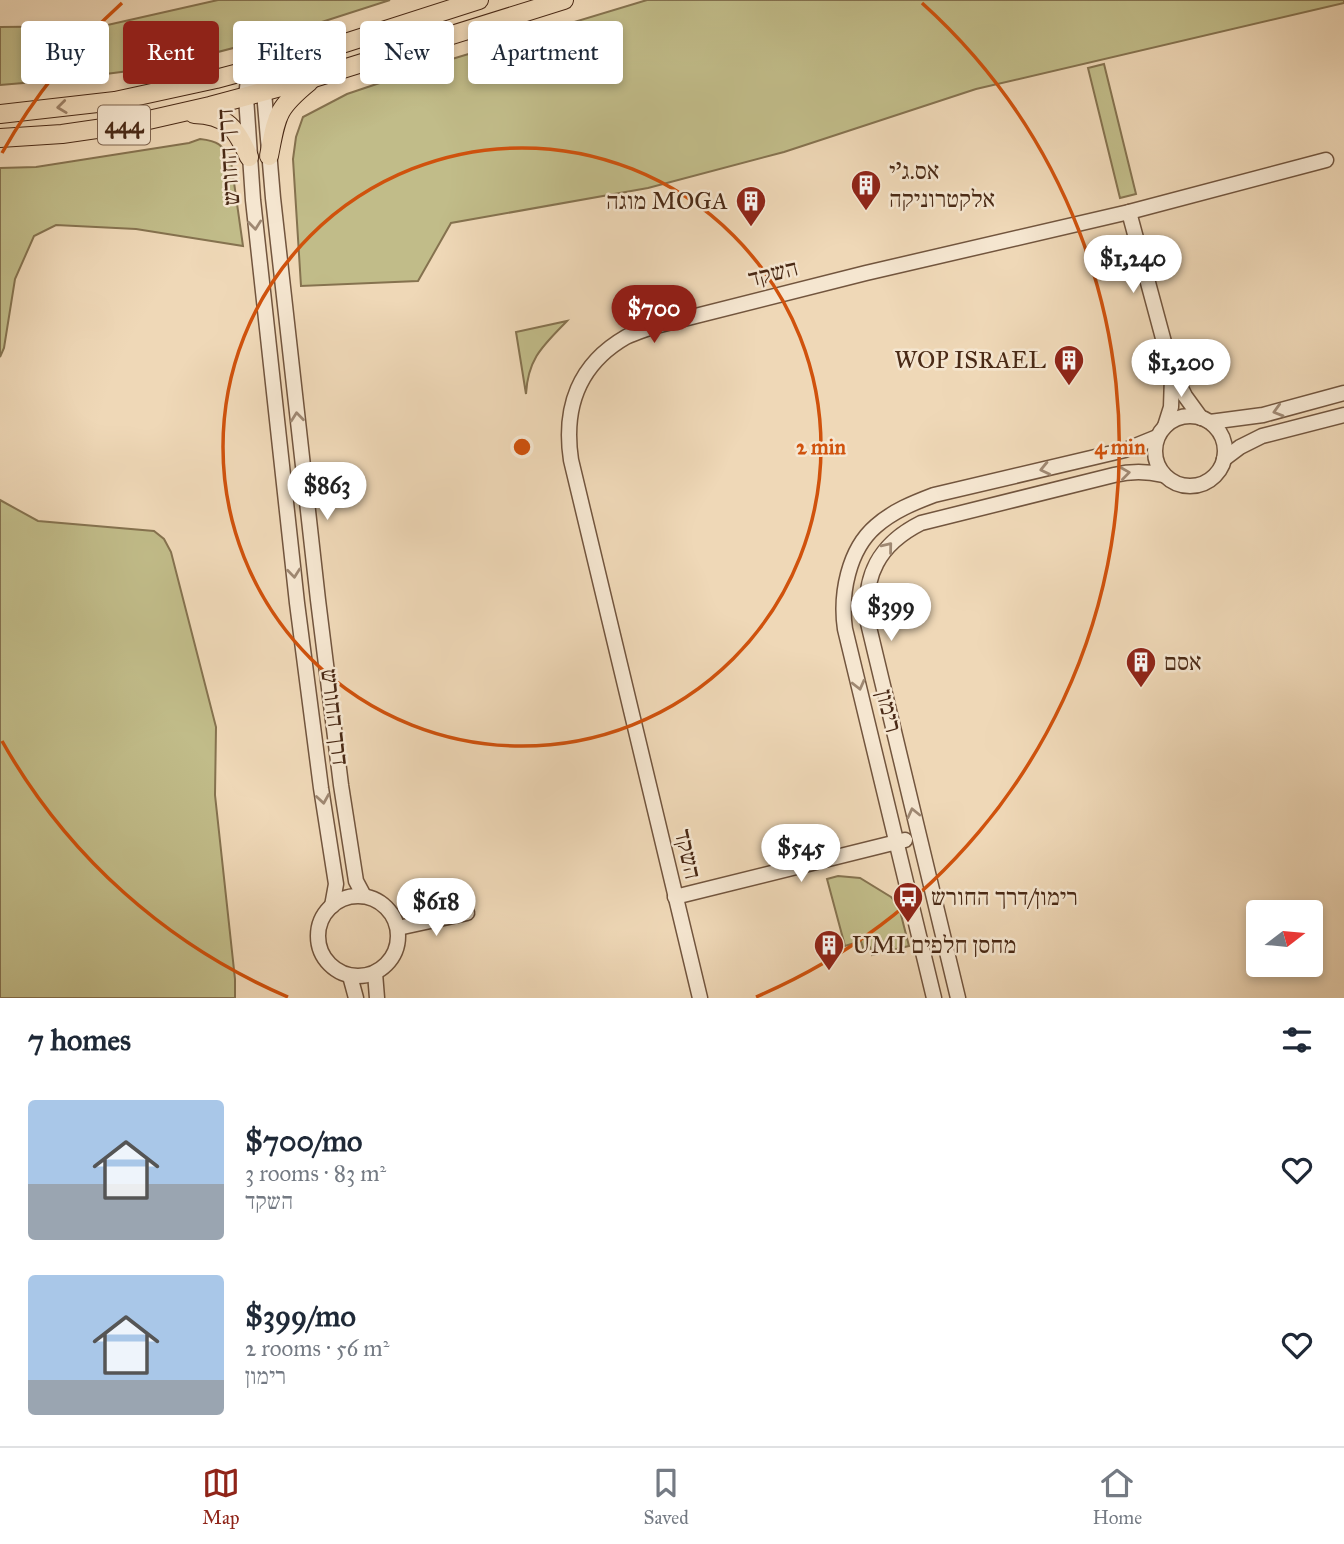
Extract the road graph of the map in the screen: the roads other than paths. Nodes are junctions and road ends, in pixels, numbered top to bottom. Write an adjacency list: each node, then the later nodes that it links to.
1 (479, 0): 3 (main road, 444)
2 (564, 0): 4 (main road, 444)
3 (346, 43)
4 (346, 68)
5 (233, 75): 11 (main road, 444, one-way to 11)
6 (252, 84): 9 (street, דרך החורש)
7 (293, 84): 9 (main road, 444)
8 (307, 84): 13 (main road)
9 (255, 95): 10 (main road, 444); 13 (street, דרך החורש); 14 (street, דרך החורש)
10 (180, 113): 12 (main road, 444); 14 (main road)
11 (0, 114)
12 (0, 138)
13 (270, 156): 26 (street, דרך החורש, one-way to 13)
14 (249, 157): 28 (street, דרך החורש, one-way to 28)
15 (1326, 160): 16 (street, השקד)
16 (1129, 212): 17 (street); 27 (street, השקד)
17 (1171, 369): 20 (street); 21 (street)
18 (1344, 393): 20 (street, one-way to 20)
19 (1344, 415): 22 (street)
20 (1206, 420): 21 (street); 22 (street)
21 (1161, 431): 23 (street); 25 (street, רימון, one-way to 25)
22 (1224, 459): 23 (street)
23 (1163, 475): 24 (street, רימון, one-way to 23)
24 (919, 837): 25 (street); 37 (street, רימון)
25 (897, 842): 27 (street); 36 (street, רימון)
26 (365, 896): 28 (street); 30 (street)
27 (675, 897): 35 (street, השקד)
28 (332, 906): 32 (street)
29 (467, 913): 30 (street)
30 (398, 928): 31 (street)
31 (375, 973): 32 (street); 34 (street)
32 (350, 976): 33 (street)
33 (356, 998)
34 (377, 998)
35 (700, 998)
36 (934, 998)
37 (958, 998)

